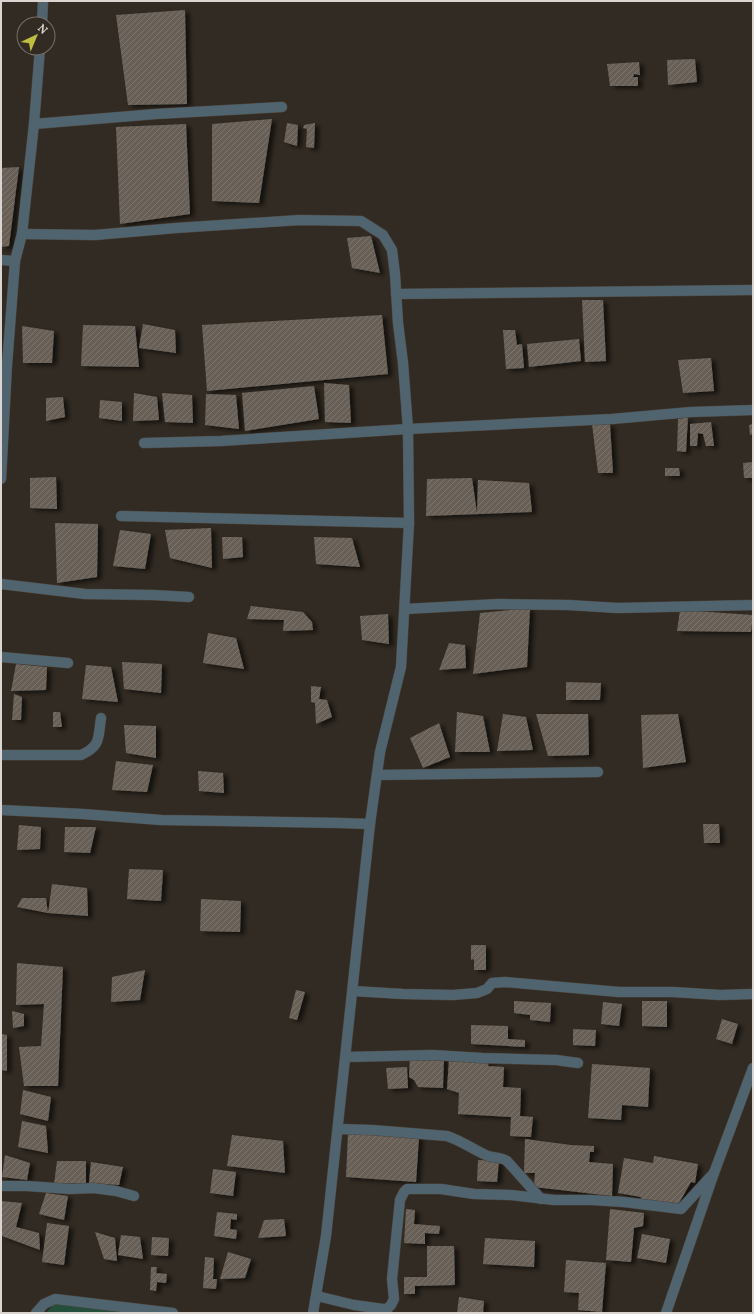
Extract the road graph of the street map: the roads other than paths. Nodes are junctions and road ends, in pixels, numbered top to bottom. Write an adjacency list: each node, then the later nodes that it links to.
1 (43, 1): 2 (street)
2 (42, 16)
3 (39, 56): 5 (street)
4 (282, 107): 5 (street)
5 (34, 124): 6 (street)
6 (22, 234): 8 (street); 10 (street)
7 (1, 260): 8 (street)
8 (15, 261): 14 (street)
9 (753, 290): 10 (street)
10 (396, 294): 12 (street)
11 (753, 410): 12 (street)
12 (408, 429): 13 (street); 16 (street)
13 (144, 443)
14 (1, 479)
15 (121, 516): 16 (street)
16 (409, 523): 20 (street)
17 (1, 584): 18 (street)
18 (189, 598)
19 (753, 605): 20 (street)
20 (405, 609): 26 (street)
21 (1, 657): 22 (street)
22 (68, 663)
23 (101, 718): 24 (street)
24 (1, 755)
25 (598, 772): 26 (street)
26 (377, 775): 28 (street)
27 (1, 810): 28 (street)
28 (370, 824): 29 (street)
29 (353, 991): 30 (street); 31 (street)
30 (753, 994)
31 (346, 1057): 32 (street); 34 (street)
32 (578, 1063)
33 (753, 1068): 35 (street)
34 (338, 1129): 38 (street); 39 (street)
35 (714, 1173): 38 (street); 43 (street)
36 (1, 1186): 37 (street)
37 (134, 1196)
38 (541, 1199): 39 (street)
39 (317, 1296): 42 (street)
40 (36, 1313): 41 (street)
41 (173, 1313)
42 (313, 1313)
43 (666, 1313)

